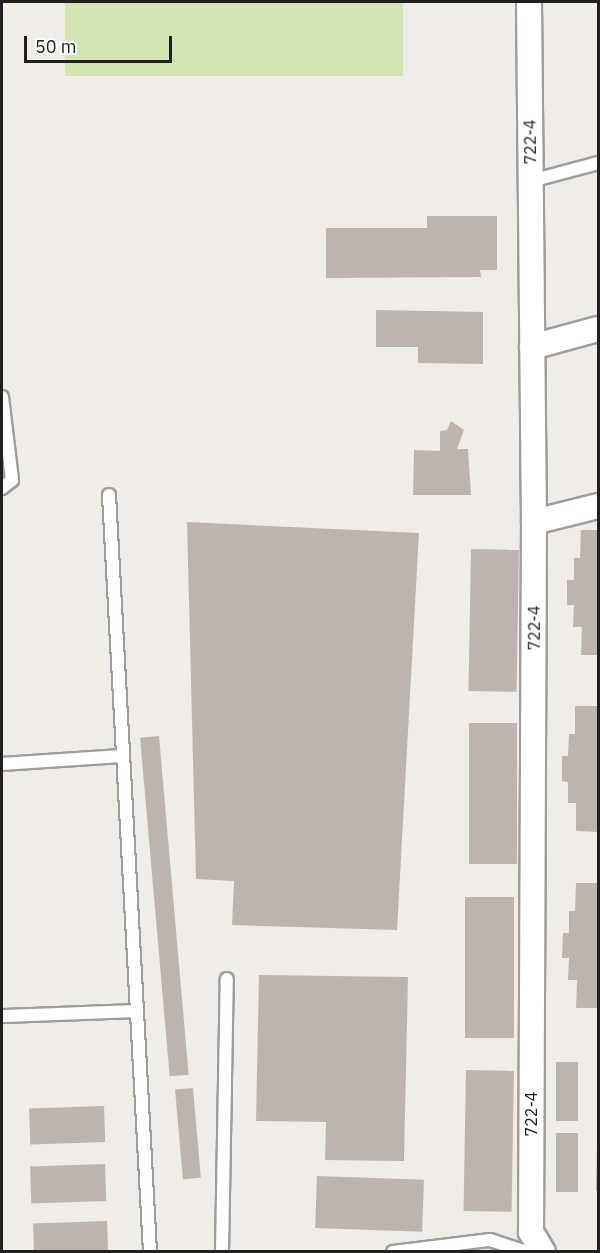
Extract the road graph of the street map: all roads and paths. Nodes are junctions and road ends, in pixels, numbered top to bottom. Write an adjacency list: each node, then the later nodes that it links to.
1 (529, 2): 3 (street, 722-4)
2 (598, 163): 3 (lane)
3 (531, 181): 5 (street, 722-4)
4 (598, 329): 5 (street)
5 (532, 347): 10 (street, 722-4)
6 (2, 397): 7 (lane)
7 (2, 489)
8 (109, 495): 11 (lane)
9 (598, 506): 10 (street)
10 (534, 522): 20 (street, 722-4)
11 (123, 756): 12 (lane); 14 (lane)
12 (2, 764)
13 (226, 979): 17 (lane)
14 (136, 1011): 15 (lane); 16 (lane)
15 (2, 1016)
16 (150, 1251)
17 (222, 1251)
18 (393, 1251): 19 (lane)
19 (528, 1251)
20 (543, 1251)

